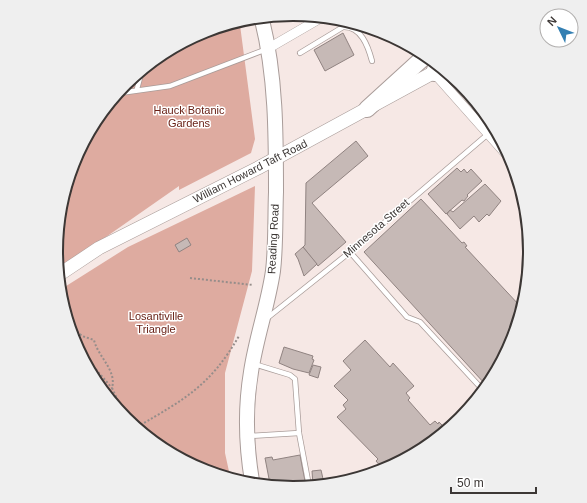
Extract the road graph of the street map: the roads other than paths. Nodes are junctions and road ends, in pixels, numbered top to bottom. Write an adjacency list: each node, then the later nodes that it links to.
1 (314, 22): 5 (street)
2 (263, 23): 5 (main road, Reading Road)
3 (344, 27): 6 (lane)
4 (356, 30): 8 (lane)
5 (268, 48): 12 (lane); 17 (main road, Reading Road)
6 (300, 53)
7 (421, 60): 14 (highway)
8 (372, 61)
9 (436, 71): 14 (main road, William Howard Taft Road)
10 (440, 74): 15 (street)
11 (138, 82): 12 (lane)
12 (137, 89): 13 (lane)
13 (130, 90)
14 (367, 109): 17 (main road, William Howard Taft Road)
15 (488, 134): 16 (street); 18 (lane, Minnesota Street)
16 (497, 144)
17 (276, 158): 19 (main road, William Howard Taft Road); 20 (main road, Reading Road)
18 (350, 252): 20 (lane, Minnesota Street); 22 (lane)
19 (64, 272)
20 (263, 321): 21 (main road, Reading Road)
21 (253, 364): 23 (lane); 24 (main road, Reading Road)
22 (480, 387)
23 (299, 433): 24 (lane); 26 (lane)
24 (248, 436): 25 (main road, Reading Road)
25 (252, 478)
26 (308, 482)

